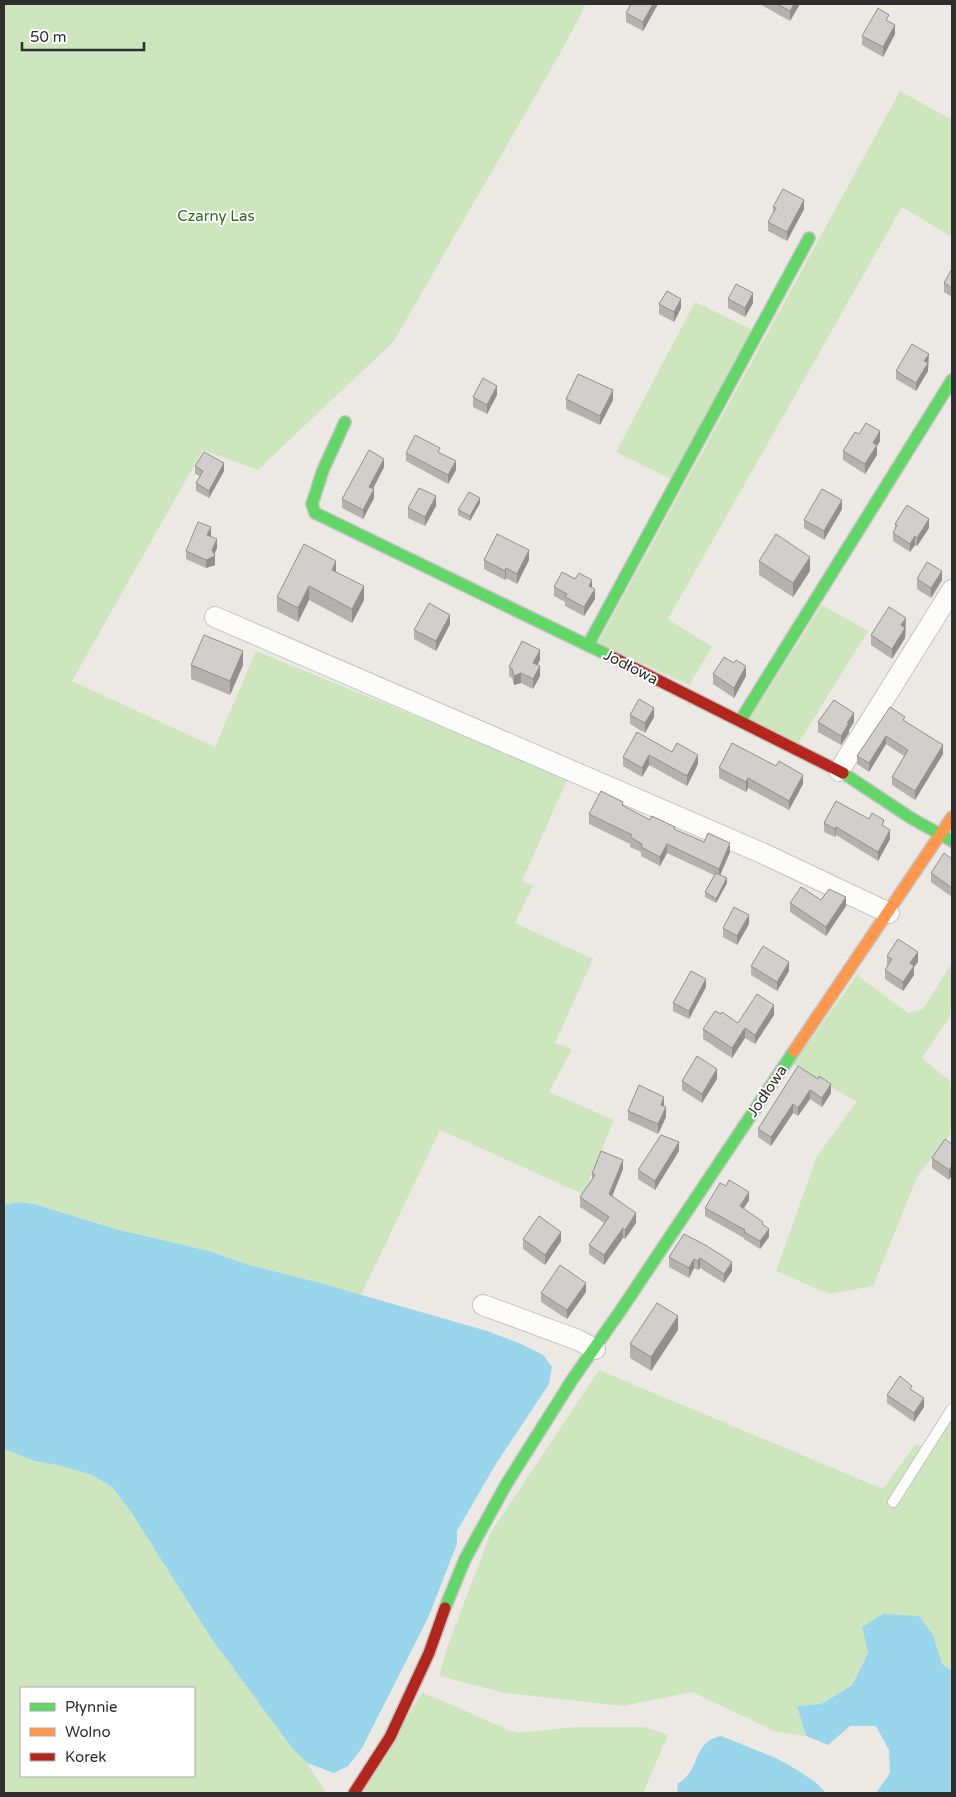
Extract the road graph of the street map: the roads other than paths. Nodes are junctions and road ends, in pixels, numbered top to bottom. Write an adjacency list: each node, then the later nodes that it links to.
1 (809, 238): 6 (street)
2 (952, 380): 7 (street)
3 (345, 422): 6 (street, Jodłowa)
4 (952, 590): 8 (street)
5 (215, 616): 12 (street)
6 (588, 645): 7 (street, Jodłowa)
7 (740, 721): 8 (street, Jodłowa)
8 (839, 771): 10 (street, Jodłowa)
9 (952, 817): 10 (street, Jodłowa)
10 (941, 834): 11 (street, Jodłowa); 12 (street, Jodłowa)
11 (952, 841)
12 (888, 913): 14 (street, Jodłowa)
13 (483, 1305): 14 (street)
14 (595, 1349): 17 (street, Jodłowa)
15 (952, 1409): 16 (lane)
16 (893, 1502)
17 (354, 1793)

